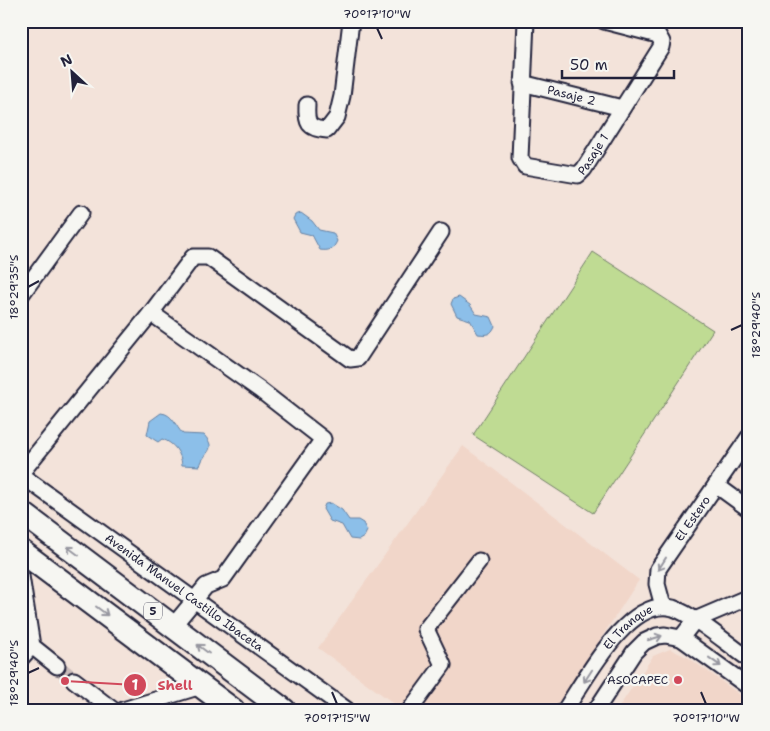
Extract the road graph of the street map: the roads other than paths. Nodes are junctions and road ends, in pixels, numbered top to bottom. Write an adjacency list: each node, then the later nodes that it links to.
1 (351, 21): 5 (street)
2 (526, 21): 4 (street, Pasaje 1)
3 (604, 21): 6 (street, Pasaje 1)
4 (522, 83): 6 (street, Pasaje 2); 6 (street, Pasaje 1)
5 (307, 105)
6 (622, 108)
7 (81, 213): 9 (street)
8 (441, 232): 10 (street)
9 (21, 295)
10 (151, 313): 12 (street); 20 (street)
11 (749, 438): 13 (street, El Estero)
12 (21, 474): 20 (street, Avenida Manuel Castillo Ibaceta)
13 (716, 485): 14 (street); 21 (street, El Estero, one-way to 21)
14 (749, 509)
15 (21, 512): 23 (highway, 5, one-way to 15)
16 (21, 550): 32 (highway, one-way to 32)
17 (479, 561): 38 (street)
18 (21, 576): 25 (street)
19 (749, 597): 22 (street)
20 (195, 600): 23 (street); 37 (street, Avenida Manuel Castillo Ibaceta)
21 (663, 606): 22 (street, El Tranque); 39 (street, El Tranque, one-way to 39)
22 (695, 620): 24 (street); 27 (street, El Tranque)
23 (173, 626): 29 (highway, 5, one-way to 23)
24 (681, 638): 31 (street, one-way to 31); 40 (street, El Tranque, one-way to 24)
25 (32, 646): 26 (street); 28 (street)
26 (21, 658)
27 (749, 659)
28 (56, 666)
29 (234, 672): 32 (highway); 36 (highway, 5)
30 (74, 680): 33 (street)
31 (749, 686)
32 (208, 691): 34 (street); 35 (highway)
33 (113, 710)
34 (123, 710)
35 (233, 710)
36 (284, 710)
37 (347, 710)
38 (410, 710)
39 (565, 710)
40 (596, 710)

